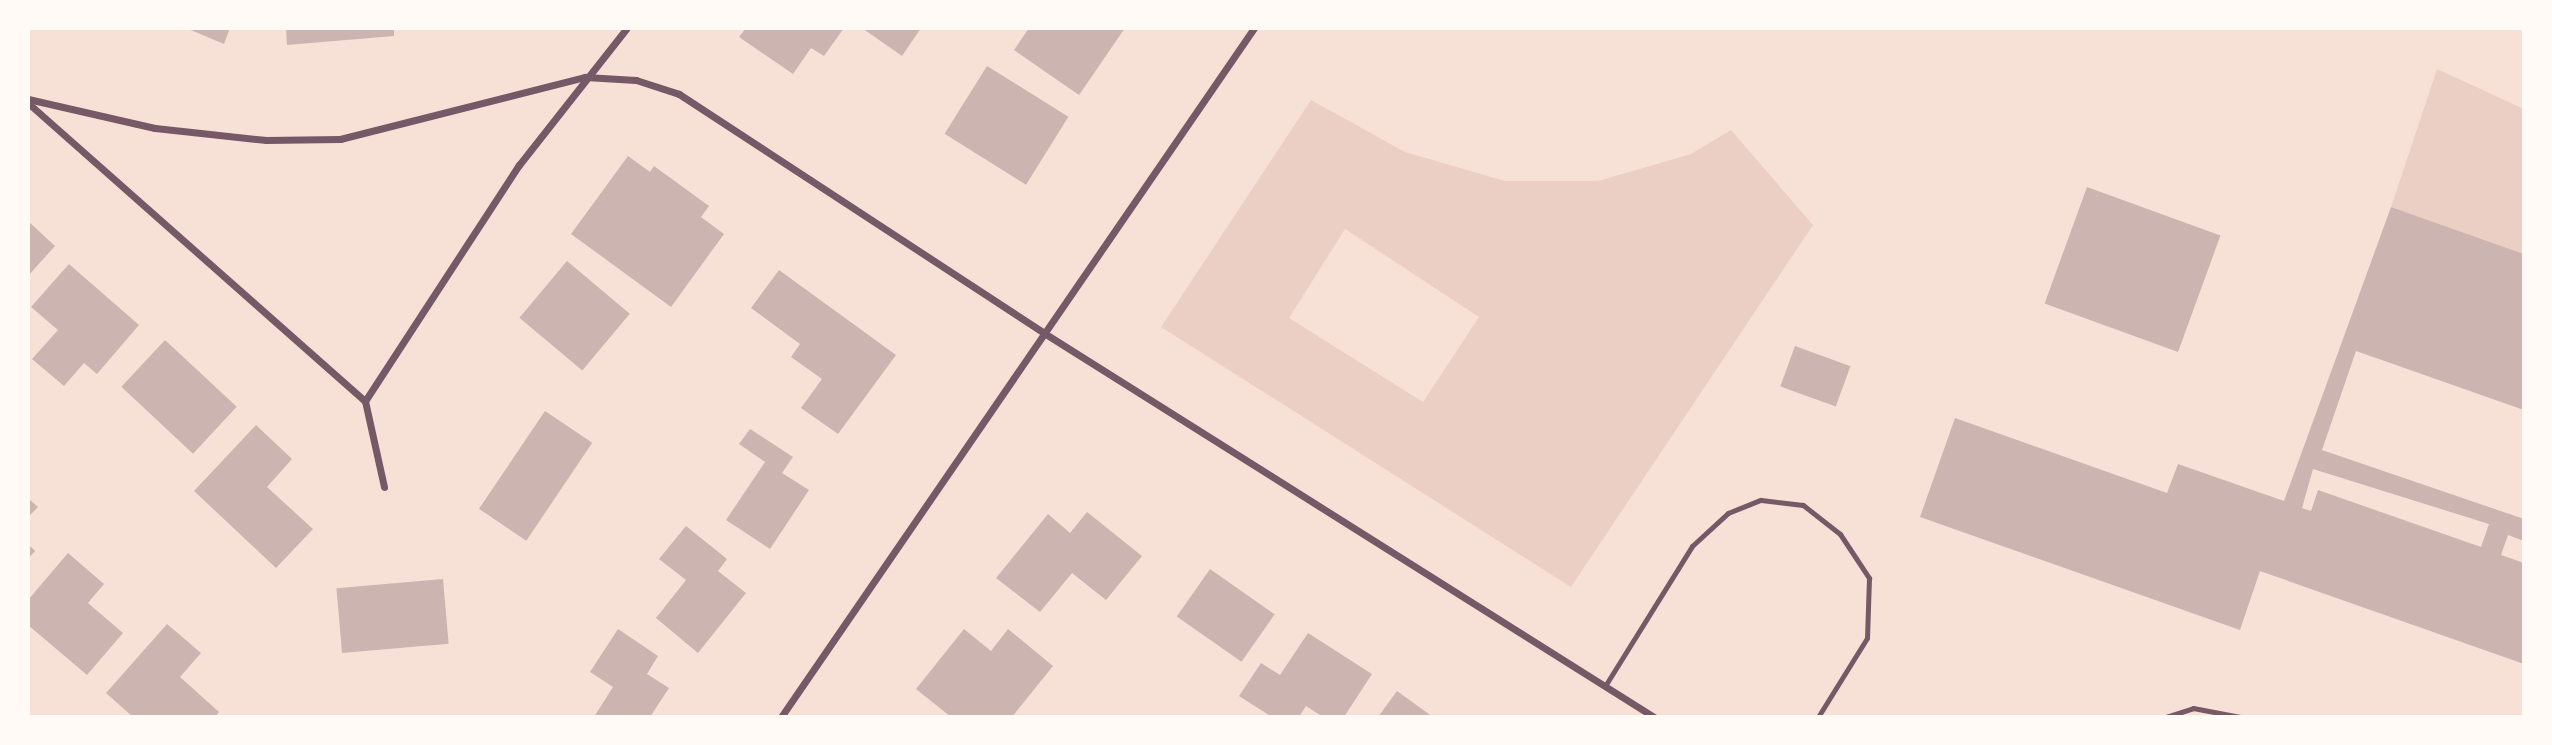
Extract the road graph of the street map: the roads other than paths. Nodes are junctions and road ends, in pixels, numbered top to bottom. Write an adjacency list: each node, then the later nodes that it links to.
1 (627, 28): 3 (street)
2 (1254, 28): 5 (street)
3 (585, 77): 4 (street); 5 (street); 6 (street)
4 (28, 101): 6 (street)
5 (1044, 333): 8 (street); 9 (street)
6 (365, 401): 7 (street)
7 (384, 487)
8 (1605, 686): 10 (street); 11 (lane)
9 (781, 717)
10 (1654, 717)
11 (1818, 717)
12 (2166, 717): 13 (lane)
13 (2240, 717)

